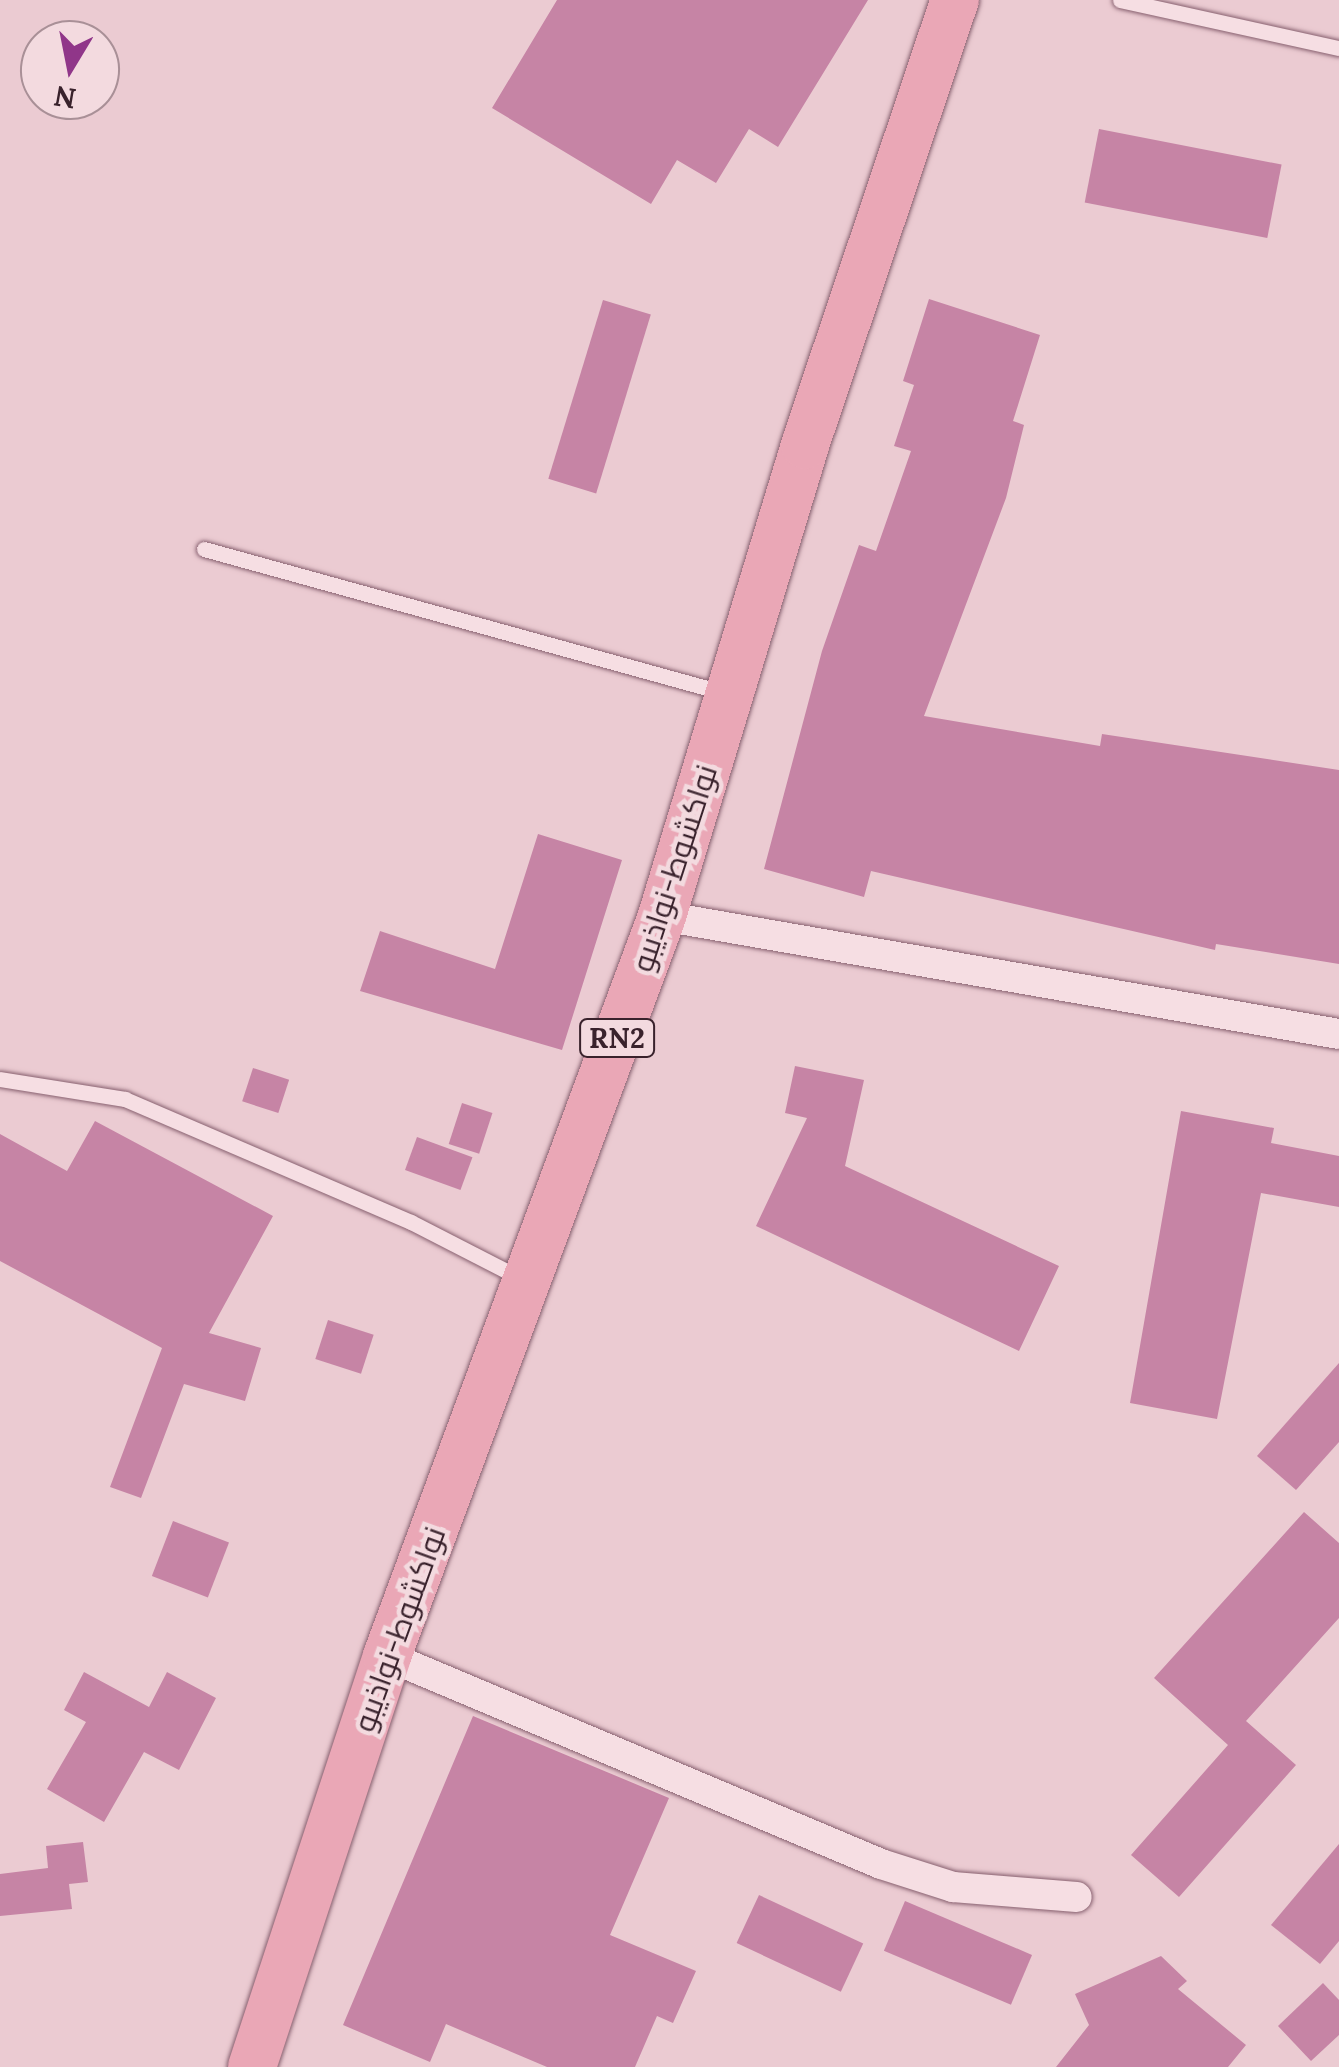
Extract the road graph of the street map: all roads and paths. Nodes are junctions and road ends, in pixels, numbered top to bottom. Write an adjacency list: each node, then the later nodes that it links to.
1 (955, 0): 5 (main road, نواكشوط-نواذيبو / RN2)
2 (1120, 0): 3 (lane)
3 (1339, 48)
4 (204, 549): 5 (lane)
5 (729, 694): 6 (main road, نواكشوط-نواذيبو / RN2)
6 (662, 916): 7 (street); 9 (main road, نواكشوط-نواذيبو / RN2)
7 (1339, 1034)
8 (0, 1079): 9 (lane)
9 (528, 1282): 10 (main road, نواكشوط-نواذيبو / RN2)
10 (388, 1656): 11 (street); 12 (main road, نواكشوط-نواذيبو / RN2)
11 (1077, 1898)
12 (252, 2067)

